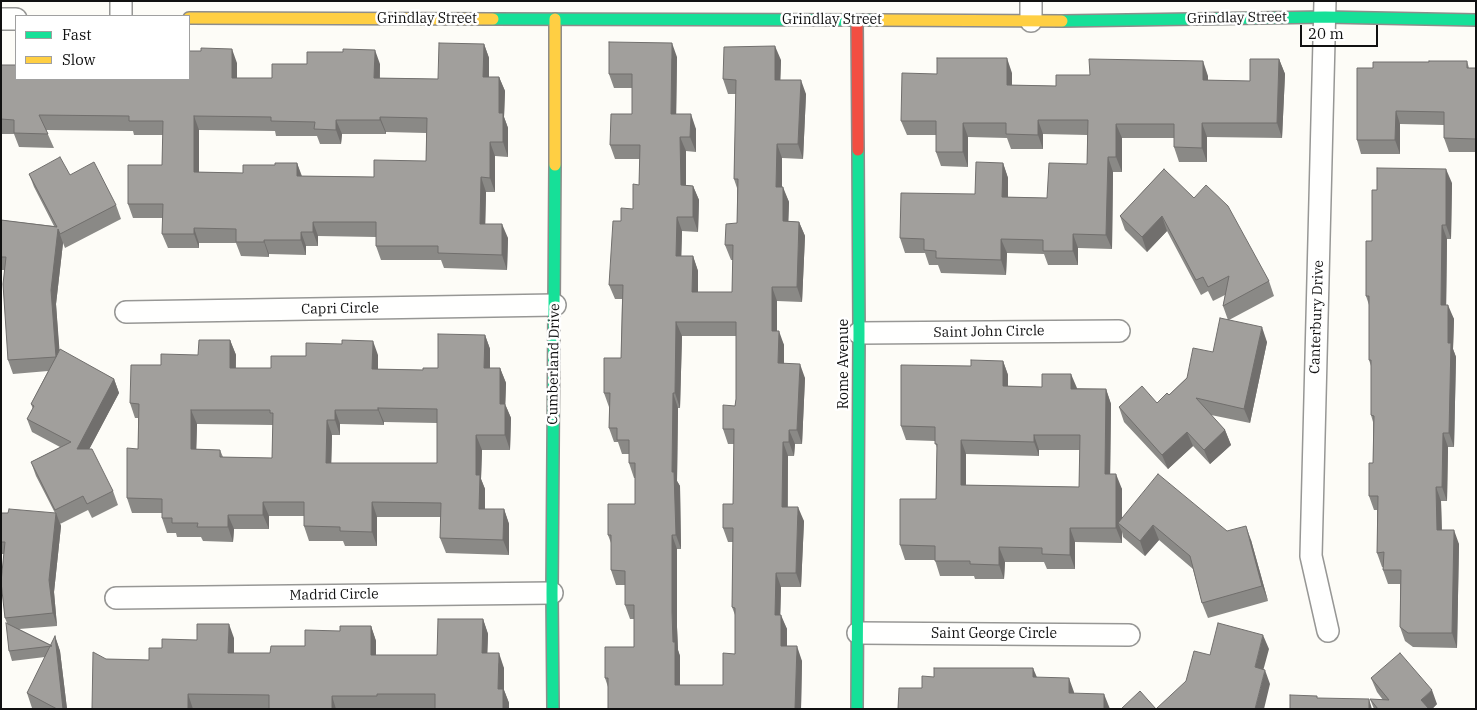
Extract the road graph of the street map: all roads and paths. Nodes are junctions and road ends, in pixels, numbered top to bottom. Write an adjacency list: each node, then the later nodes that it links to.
1 (121, 1): 6 (street)
2 (1325, 9): 5 (street, Grindlay Street); 12 (street, Grindlay Street); 19 (street, Canterbury Drive)
3 (420, 10): 7 (street, Grindlay Street); 10 (street, Grindlay Street)
4 (728, 10): 10 (street, Grindlay Street); 11 (street, Grindlay Street)
5 (1031, 11): 11 (street, Grindlay Street)
6 (121, 15)
7 (190, 18)
8 (1, 19): 9 (street)
9 (15, 19)
10 (555, 19): 13 (street, Cumberland Drive)
11 (857, 20): 16 (street, Rome Avenue)
12 (1476, 20)
13 (555, 305): 14 (street, Capri Circle); 17 (street, Cumberland Drive)
14 (126, 312)
15 (1119, 331): 16 (street, Saint John Circle)
16 (859, 333): 20 (street, Rome Avenue)
17 (552, 593): 18 (street, Madrid Circle); 22 (street, Cumberland Drive)
18 (116, 598)
19 (1328, 631)
20 (858, 633): 21 (street, Saint George Circle); 23 (street, Rome Avenue)
21 (1129, 635)
22 (553, 709)
23 (856, 709)

